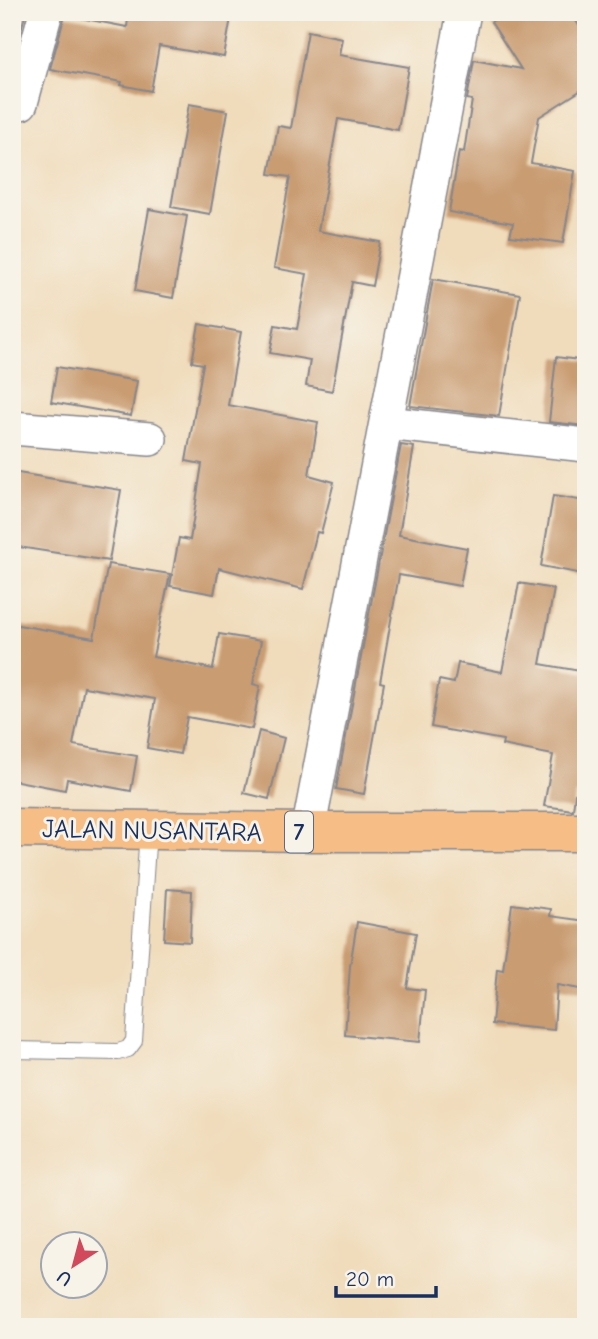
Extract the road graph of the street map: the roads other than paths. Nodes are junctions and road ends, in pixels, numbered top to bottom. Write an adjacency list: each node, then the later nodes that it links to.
1 (46, 12): 3 (street)
2 (464, 12): 4 (street)
3 (21, 103)
4 (386, 423): 7 (street); 10 (street)
5 (12, 428): 6 (street)
6 (150, 439)
7 (586, 446)
8 (12, 828): 9 (highway, JALAN NUSANTARA / 7)
9 (148, 830): 10 (highway, JALAN NUSANTARA / 7); 12 (lane)
10 (309, 832): 11 (highway, JALAN NUSANTARA / 7)
11 (586, 832)
12 (12, 1050)

